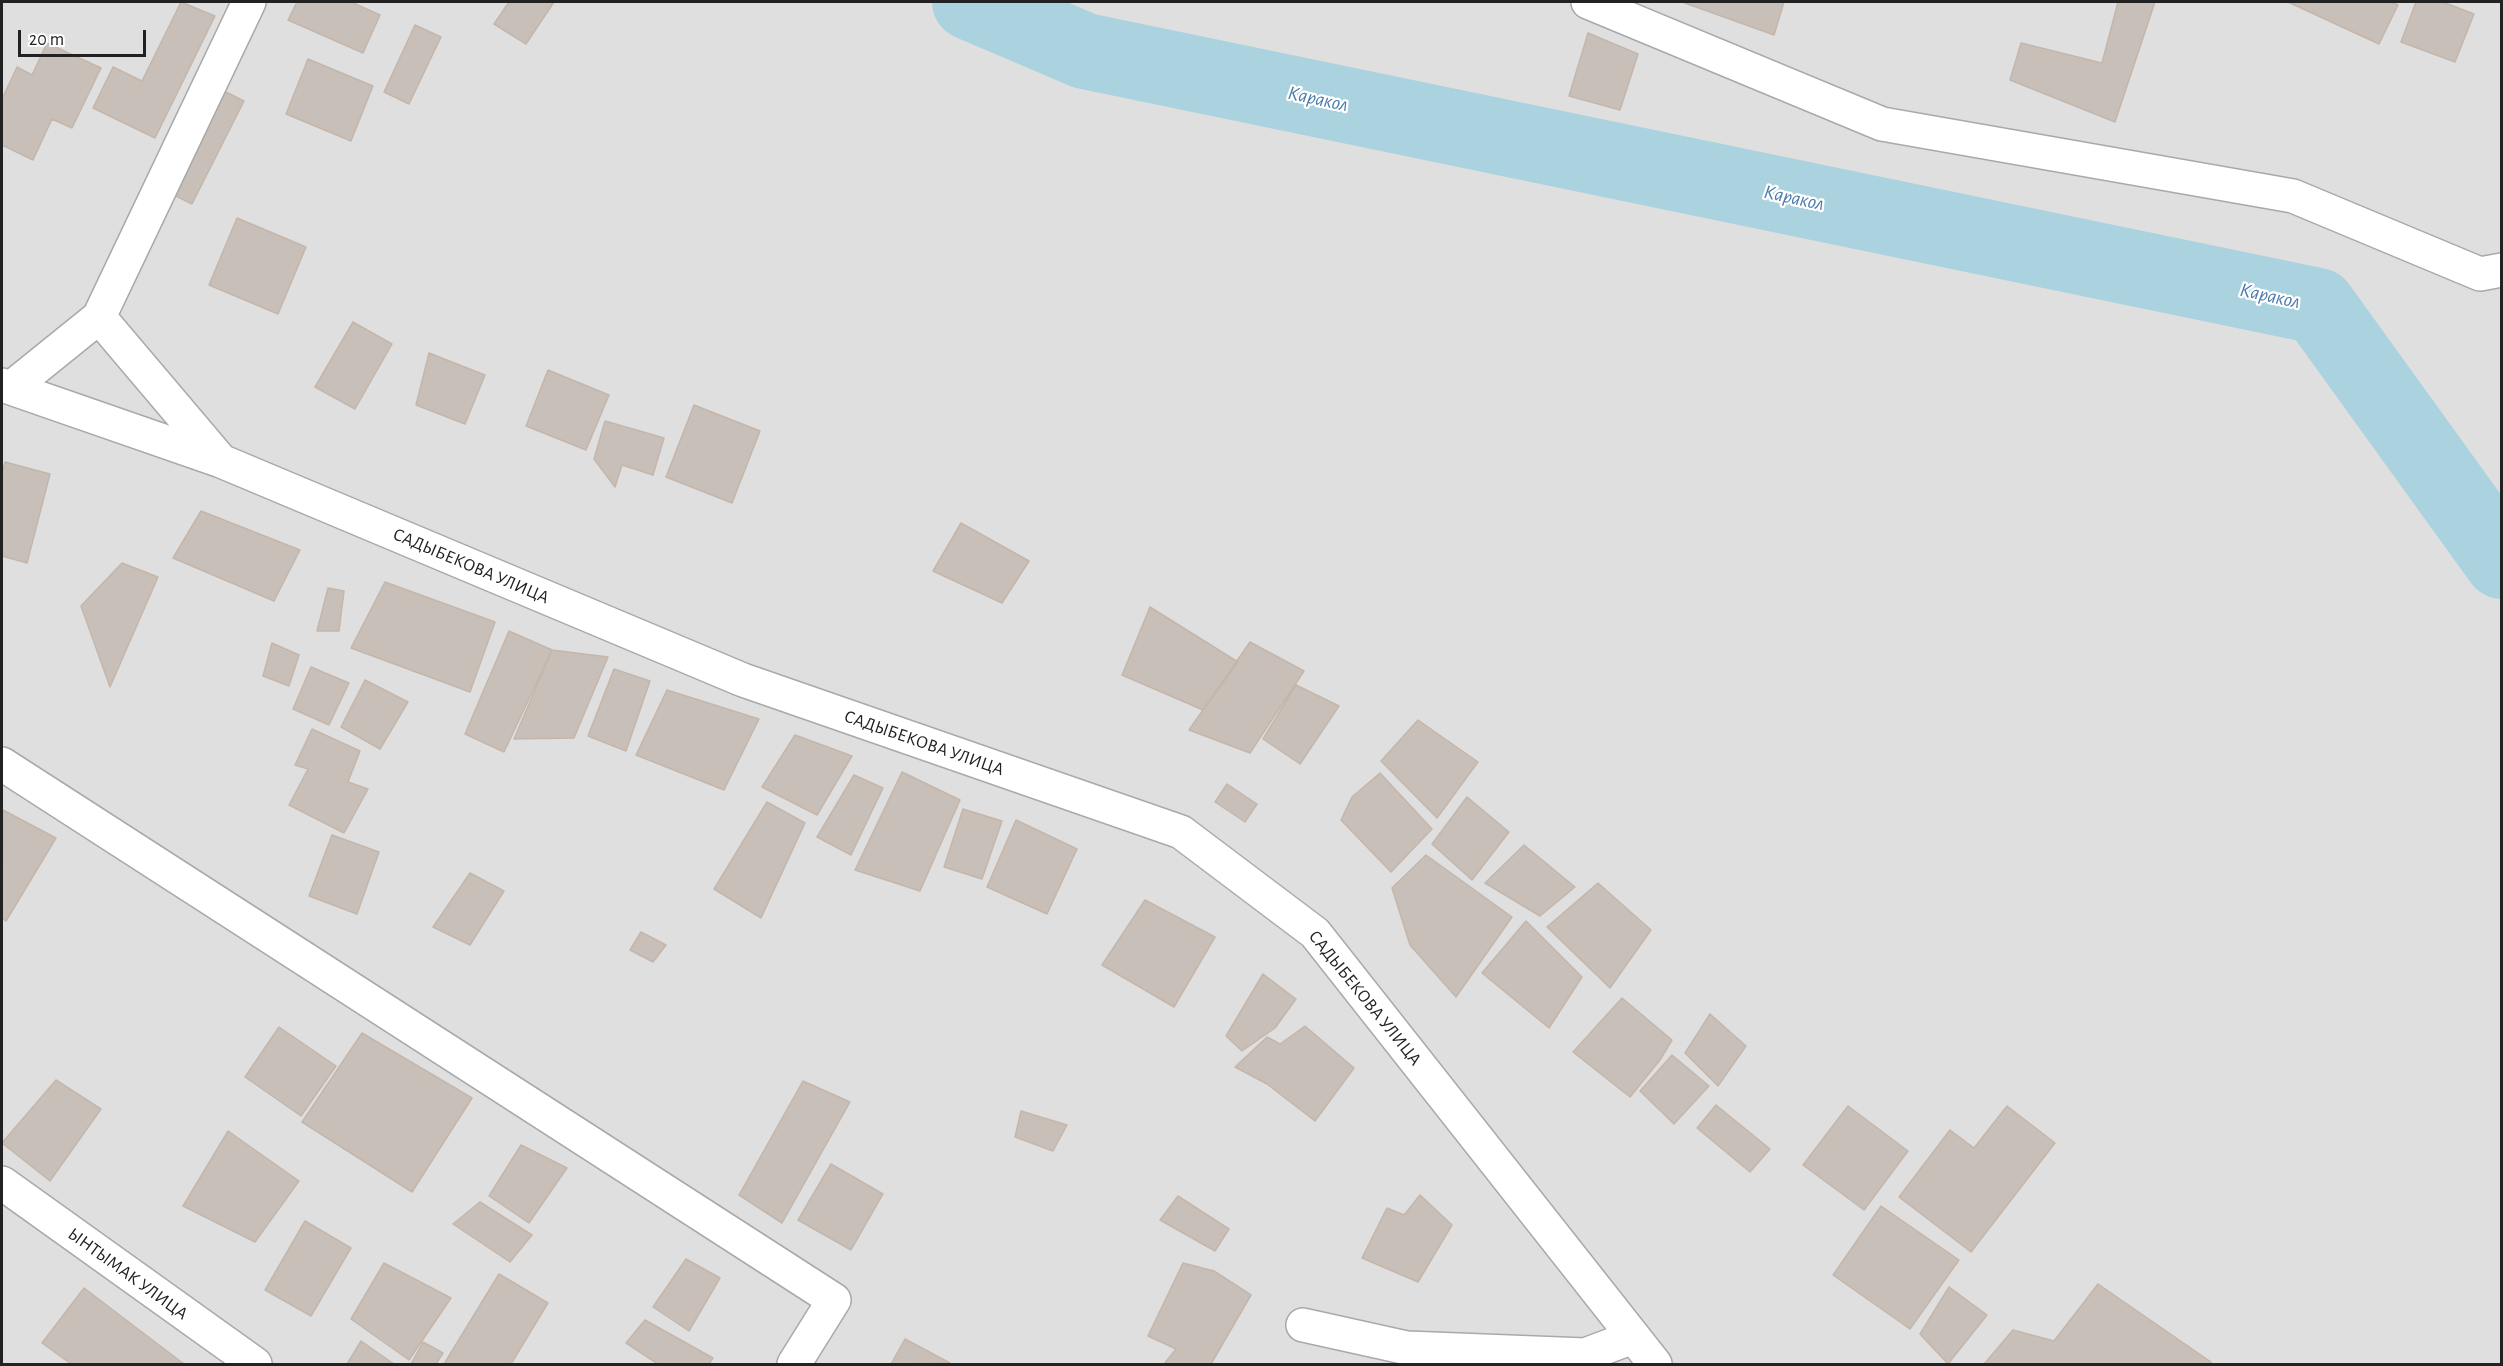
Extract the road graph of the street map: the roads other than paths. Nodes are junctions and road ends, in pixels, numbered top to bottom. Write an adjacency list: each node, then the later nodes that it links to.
1 (249, 2): 4 (street)
2 (1588, 2): 3 (street)
3 (2502, 270)
4 (99, 317): 5 (street); 6 (street)
5 (6, 387): 6 (street, САДЫБЕКОВА УЛИЦА)
6 (221, 461): 10 (street, САДЫБЕКОВА УЛИЦА)
7 (2, 764): 13 (street)
8 (2, 1182): 11 (street, ЫНТЫМАК УЛИЦА)
9 (1303, 1325): 10 (street)
10 (1633, 1337): 14 (street, САДЫБЕКОВА УЛИЦА)
11 (215, 1353): 12 (street, ЫНТЫМАК УЛИЦА)
12 (255, 1365)
13 (794, 1365)
14 (1655, 1365)

